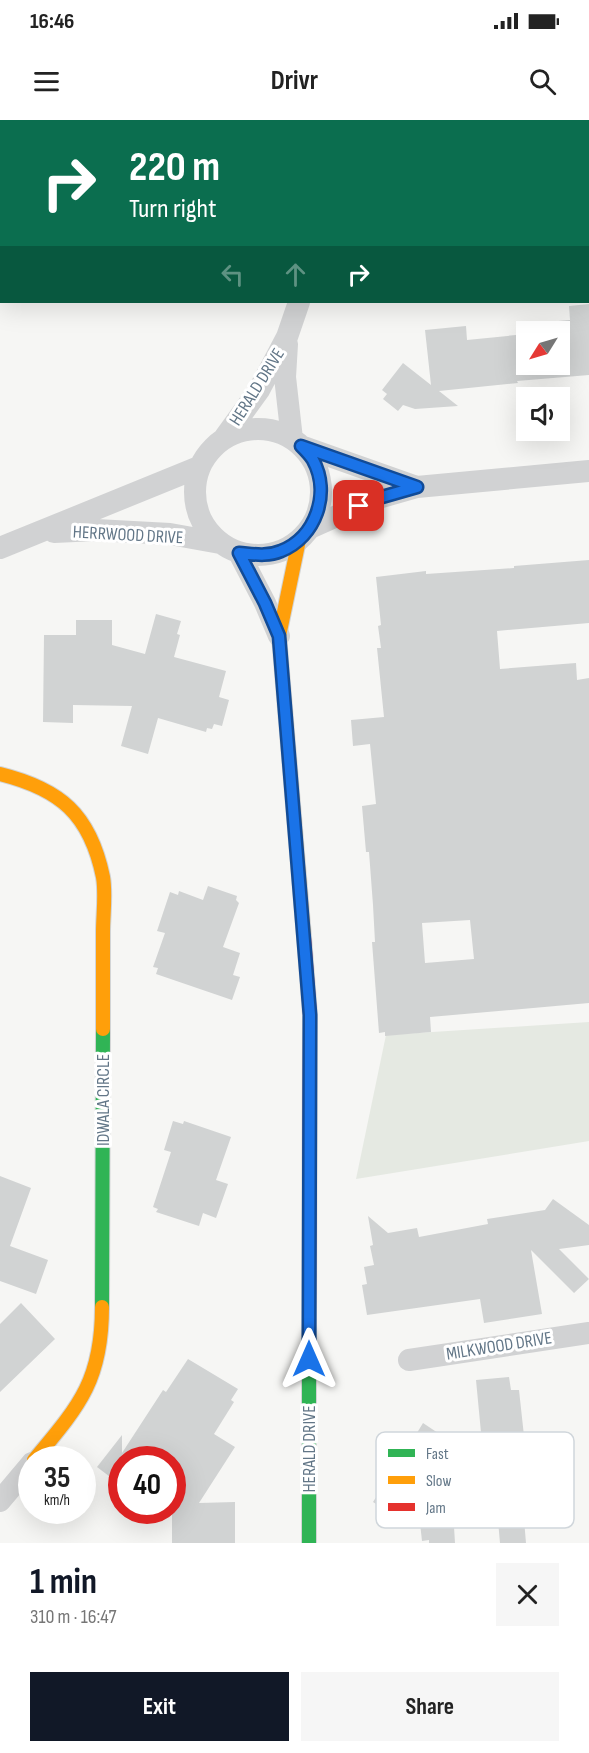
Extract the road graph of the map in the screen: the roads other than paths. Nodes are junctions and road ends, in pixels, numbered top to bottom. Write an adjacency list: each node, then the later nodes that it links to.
1 (298, 303): 2 (street, HERALD DRIVE)
2 (287, 337): 3 (street, HERALD DRIVE); 4 (street, HERALD DRIVE)
3 (225, 437): 4 (street); 5 (street)
4 (296, 442): 7 (street); 9 (street)
5 (199, 467): 8 (street, HERRWOOD DRIVE); 11 (street)
6 (589, 471): 7 (street)
7 (417, 487): 9 (street)
8 (36, 533): 10 (street, HERRWOOD DRIVE); 11 (street, HERRWOOD DRIVE)
9 (305, 534): 11 (street); 12 (street, HERALD DRIVE)
10 (0, 548)
11 (230, 548): 12 (street, HERALD DRIVE)
12 (279, 636): 19 (street, HERALD DRIVE)
13 (0, 774): 16 (street, IDWALA CIRCLE)
14 (589, 1333): 15 (street, MILKWOOD DRIVE)
15 (409, 1360)
16 (45, 1446)
17 (18, 1479): 18 (street, IDWALA CIRCLE)
18 (0, 1501)
19 (309, 1543)

